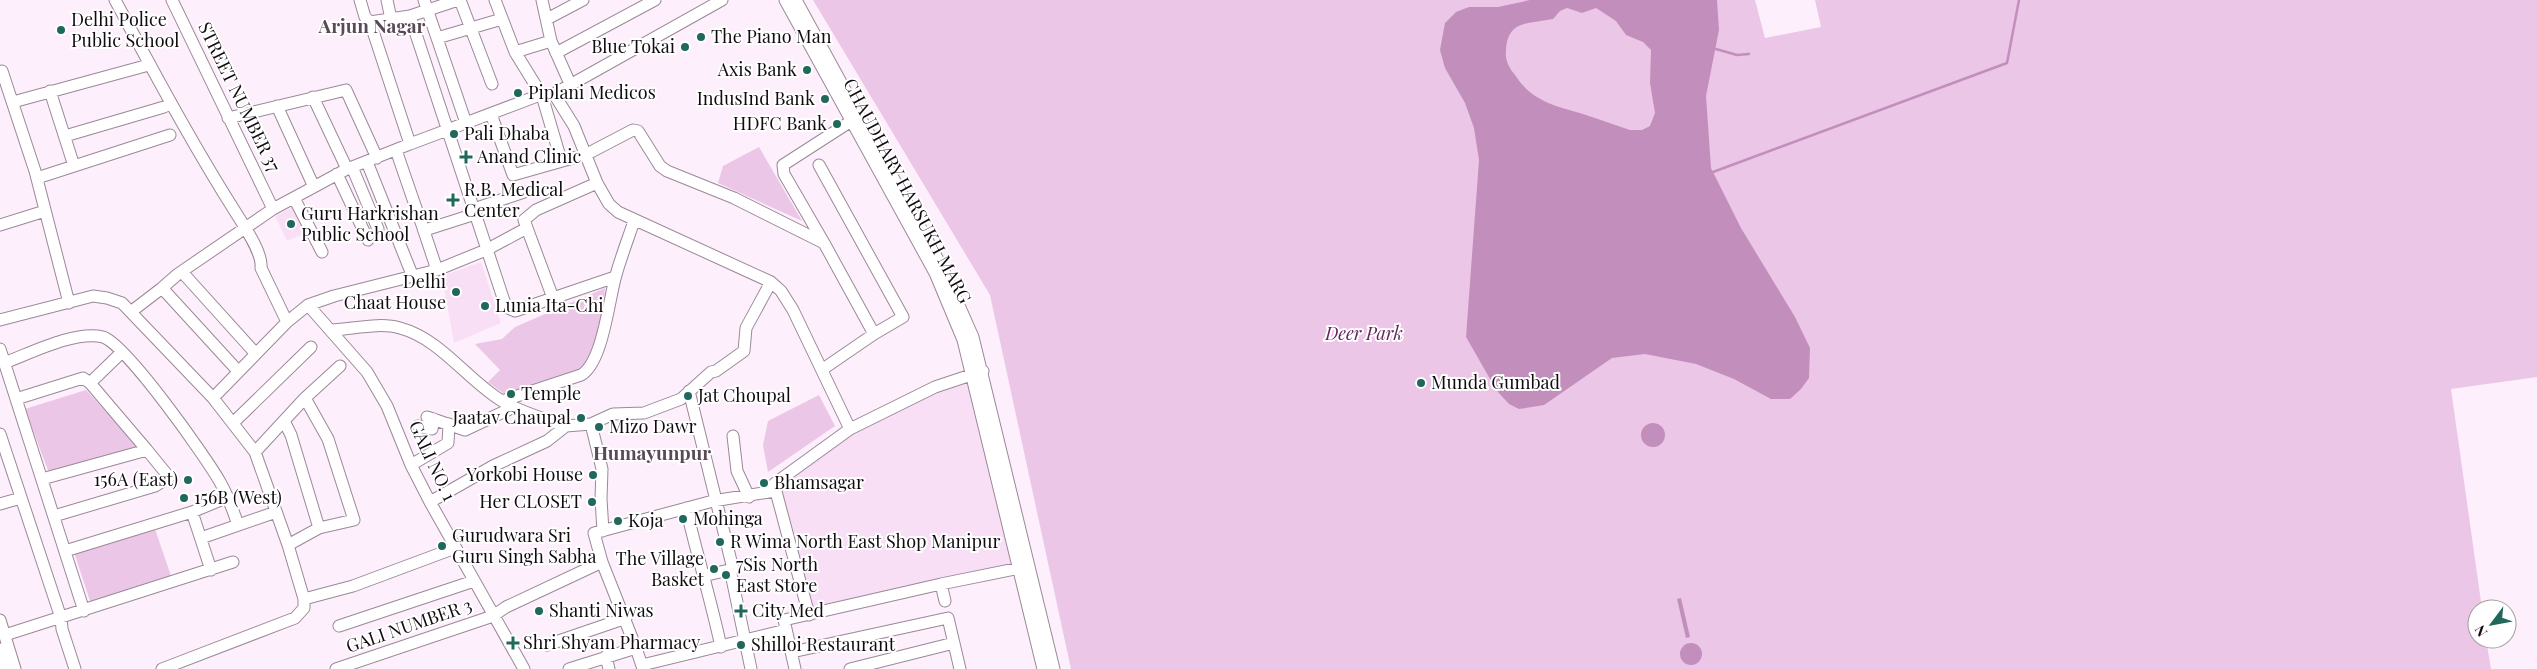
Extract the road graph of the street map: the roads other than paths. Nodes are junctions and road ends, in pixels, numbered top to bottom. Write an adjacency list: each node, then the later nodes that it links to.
1 (116, 0): 63 (street)
2 (172, 0): 37 (street, STREET NUMBER 37)
3 (360, 0): 19 (street)
4 (388, 0): 16 (street)
5 (459, 0): 13 (street); 20 (street)
6 (495, 0): 17 (street)
7 (542, 0): 18 (street)
8 (583, 0): 18 (street)
9 (655, 0): 24 (street)
10 (722, 0): 14 (street)
11 (785, 0): 38 (street, CHAUDHARY HARSUKH MARG)
12 (796, 0): 38 (street, CHAUDHARY HARSUKH MARG)
13 (425, 5): 15 (street); 21 (street)
14 (701, 5): 28 (street)
15 (410, 16): 16 (street); 40 (street)
16 (391, 18): 19 (street)
17 (502, 19): 20 (street); 23 (street)
18 (547, 19): 22 (street)
19 (370, 22): 43 (street)
20 (470, 26): 21 (street); 27 (street)
21 (437, 38): 39 (street)
22 (551, 41): 23 (street); 24 (street)
23 (515, 52): 32 (street)
24 (556, 52): 28 (street)
25 (145, 66): 29 (street)
26 (2, 71): 33 (street)
27 (492, 84)
28 (571, 86): 30 (street)
29 (50, 91): 33 (street); 42 (street)
30 (554, 94): 32 (street); 45 (street)
31 (313, 97): 34 (street); 46 (street); 50 (street)
32 (542, 97): 36 (street); 47 (street)
33 (13, 102): 51 (street)
34 (277, 106): 37 (street); 53 (street)
35 (164, 107): 42 (street)
36 (491, 114): 39 (street); 47 (street)
37 (228, 118): 56 (street, STREET NUMBER 37)
38 (856, 119): 66 (street); 91 (street, CHAUDHARY HARSUKH MARG)
39 (466, 123): 40 (street)
40 (449, 130): 43 (street); 58 (street)
41 (170, 134): 49 (street)
42 (65, 136): 49 (street)
43 (410, 144): 44 (street)
44 (396, 150): 46 (street); 64 (street)
45 (586, 154): 47 (street); 52 (street); 66 (street)
46 (372, 160): 50 (street); 71 (street)
47 (561, 160)
48 (820, 165): 82 (street)
49 (74, 166): 51 (street)
50 (346, 170): 53 (street); 62 (street); 65 (street)
51 (37, 178): 57 (street)
52 (596, 184): 59 (street); 61 (street)
53 (314, 187): 55 (street)
54 (524, 192): 58 (street)
55 (294, 198): 56 (street); 68 (street)
56 (274, 209): 63 (street)
57 (45, 211): 60 (street); 76 (street)
58 (474, 211): 64 (street); 67 (street)
59 (634, 221): 72 (street); 73 (street)
60 (0, 225)
61 (527, 228): 67 (street); 75 (street)
62 (378, 229)
63 (246, 230): 70 (street); 80 (street)
64 (425, 230): 69 (street)
65 (368, 240)
66 (824, 243): 82 (street)
67 (486, 250): 69 (street); 75 (street)
68 (322, 252)
69 (437, 270): 71 (street)
70 (182, 272): 74 (street); 86 (street)
71 (414, 277): 77 (street)
72 (615, 277): 75 (street); 97 (street)
73 (771, 282): 89 (street); 93 (street)
74 (162, 288): 78 (street); 90 (street)
75 (553, 298)
76 (69, 303): 78 (street); 79 (street)
77 (308, 305): 80 (street); 81 (street, GALI NO. 1)
78 (132, 311): 95 (street)
79 (0, 320)
80 (287, 322): 86 (street)
81 (332, 330): 97 (street); 110 (street, GALI NO. 1)
82 (874, 334): 89 (street)
83 (311, 347): 100 (street)
84 (0, 349): 87 (street)
85 (122, 352): 87 (street); 92 (street); 113 (street)
86 (256, 354): 90 (street)
87 (4, 363): 94 (street)
88 (340, 366): 96 (street)
89 (823, 370): 105 (street)
90 (238, 371): 95 (street)
91 (978, 373): 105 (street); 132 (street, CHAUDHARY HARSUKH MARG)
92 (90, 383): 94 (street); 108 (street)
93 (689, 391): 102 (street); 116 (street)
94 (16, 398): 111 (street)
95 (213, 398): 100 (street)
96 (305, 398): 99 (street); 124 (street)
97 (502, 401): 98 (street)
98 (514, 407): 101 (street); 104 (street)
99 (284, 421): 109 (street); 124 (street)
100 (234, 422): 109 (street)
101 (449, 424): 103 (street); 110 (street)
102 (591, 424): 104 (street); 125 (street)
103 (418, 426)
104 (566, 426): 117 (street)
105 (850, 429): 112 (street)
106 (0, 434): 115 (street)
107 (733, 436): 114 (street)
108 (147, 450): 111 (street); 122 (street)
109 (255, 452): 121 (street)
110 (411, 464): 117 (street, GALI NO. 1)
111 (42, 479): 122 (street)
112 (775, 491): 114 (street); 141 (street)
113 (228, 497): 120 (street); 123 (street)
114 (749, 497): 116 (street)
115 (21, 498): 118 (street); 143 (street)
116 (716, 501): 119 (street); 133 (street)
117 (430, 502): 128 (street, GALI NO. 1)
118 (0, 504)
119 (686, 508): 125 (street); 135 (street)
120 (192, 512): 126 (street); 129 (street)
121 (276, 512): 123 (street); 127 (street)
122 (54, 516): 129 (street)
123 (238, 525): 126 (street)
124 (319, 528): 127 (street)
125 (603, 531): 131 (street)
126 (200, 538): 134 (street)
127 (288, 545): 138 (street)
128 (455, 548): 136 (street, GALI NO. 1); 138 (street)
129 (65, 551): 140 (street)
130 (233, 562): 134 (street)
131 (602, 562): 142 (street, GALI NUMBER 3); 144 (street)
132 (1025, 568): 137 (street); 172 (street, CHAUDHARY HARSUKH MARG); 173 (street, CHAUDHARY HARSUKH MARG)
133 (730, 569): 135 (street); 149 (street)
134 (210, 570): 140 (street)
135 (703, 576): 152 (street)
136 (474, 581): 142 (street, GALI NO. 1); 146 (street)
137 (941, 584): 139 (street); 141 (street)
138 (304, 599): 158 (street)
139 (945, 601)
140 (84, 611): 143 (street)
141 (809, 615): 147 (street)
142 (493, 616): 164 (street, GALI NUMBER 3); 165 (street, GALI NO. 1)
143 (61, 618): 148 (street); 162 (street)
144 (626, 618): 151 (street); 153 (street)
145 (0, 620): 148 (street)
146 (339, 626)
147 (786, 630): 149 (street); 155 (street)
148 (5, 635): 161 (street)
149 (745, 641): 152 (street); 168 (street)
150 (954, 643): 155 (street); 157 (street); 171 (street)
151 (547, 645)
152 (721, 647): 159 (street)
153 (636, 648): 156 (street); 159 (street)
154 (0, 649): 160 (street)
155 (792, 652): 169 (street)
156 (606, 656): 166 (street); 167 (street)
157 (890, 664): 170 (street)
158 (178, 666): 163 (street)
159 (642, 667)
160 (6, 669)
161 (15, 669)
162 (75, 669)
163 (162, 669)
164 (336, 669)
165 (524, 669)
166 (569, 669)
167 (609, 669)
168 (751, 669)
169 (795, 669)
170 (850, 669)
171 (960, 669)
172 (1043, 669)
173 (1054, 669)

